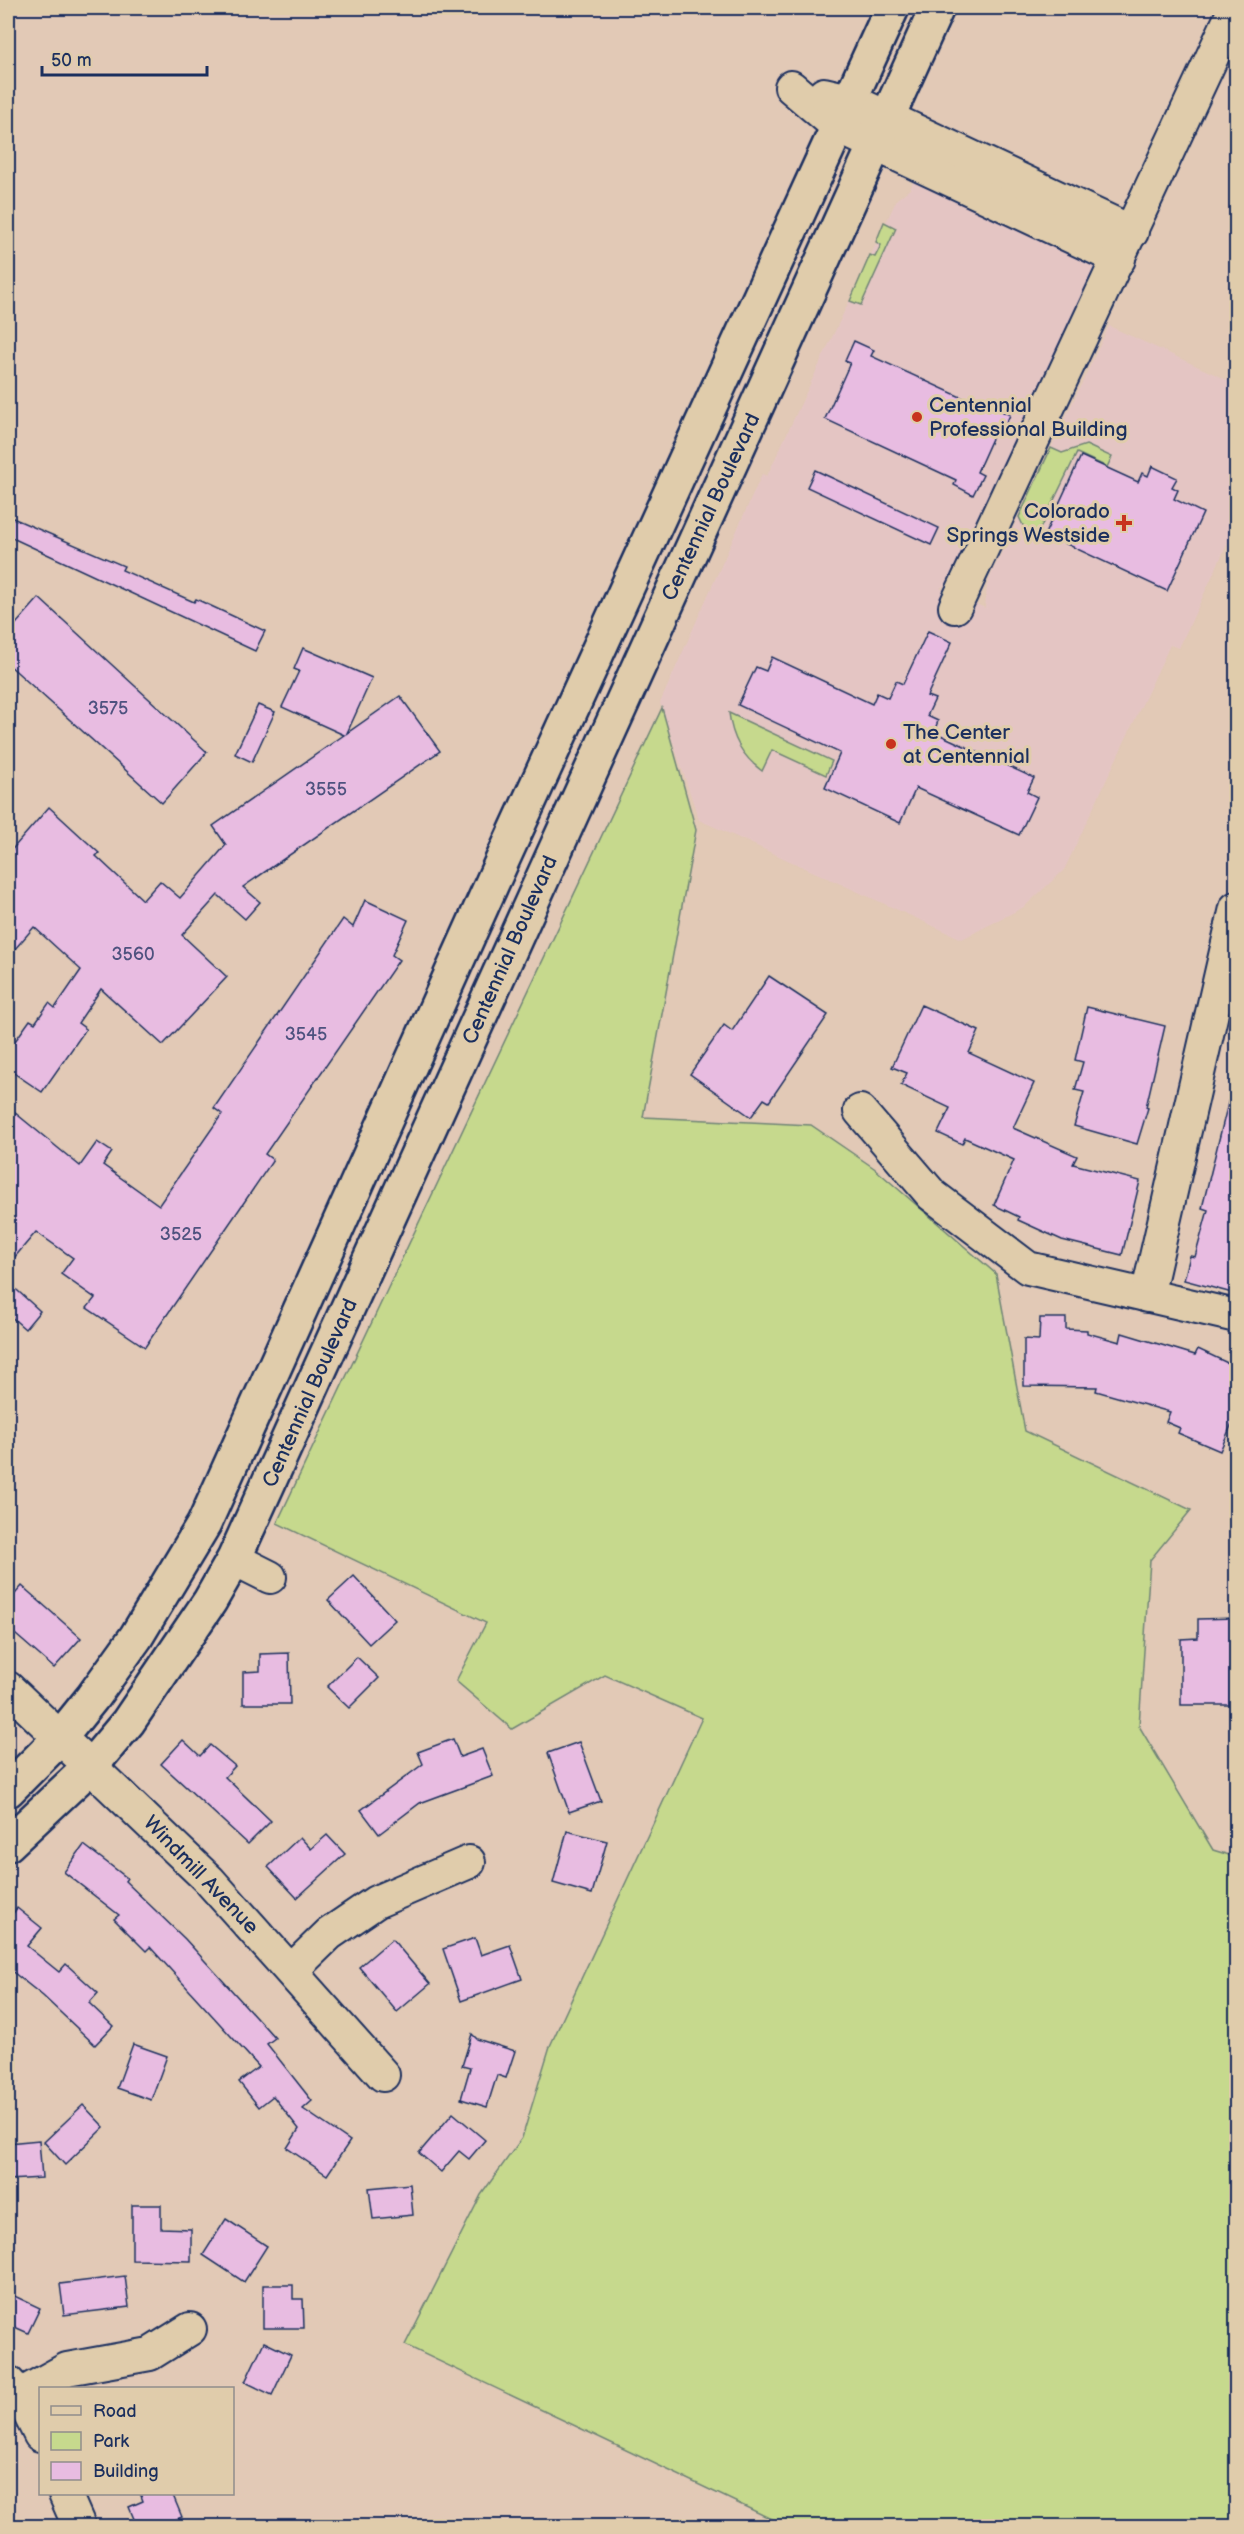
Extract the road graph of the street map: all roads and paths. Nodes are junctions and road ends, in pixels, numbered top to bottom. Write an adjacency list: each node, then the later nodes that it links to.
1 (892, 8): 4 (main road, Centennial Boulevard)
2 (937, 8): 5 (main road, Centennial Boulevard)
3 (1235, 8): 6 (street)
4 (844, 113): 5 (street); 15 (main road, Centennial Boulevard)
5 (882, 131): 6 (street); 12 (main road, Centennial Boulevard)
6 (1125, 246): 7 (street)
7 (955, 607)
8 (1236, 908): 10 (street)
9 (860, 1111): 10 (street)
10 (1147, 1296): 11 (street)
11 (1236, 1316)
12 (234, 1559): 13 (street); 16 (main road, Centennial Boulevard)
13 (270, 1577)
14 (8, 1688): 15 (street, Windmill Avenue)
15 (59, 1739): 16 (street, Windmill Avenue); 17 (main road, Centennial Boulevard)
16 (91, 1766): 18 (main road, Centennial Boulevard); 20 (street, Windmill Avenue)
17 (8, 1790)
18 (8, 1844)
19 (470, 1862): 20 (street)
20 (292, 1970): 21 (street, Windmill Avenue)
21 (383, 2075)
22 (190, 2329): 23 (street)
23 (14, 2389): 24 (street)
24 (39, 2433)
25 (66, 2495): 26 (street)
26 (79, 2526)

